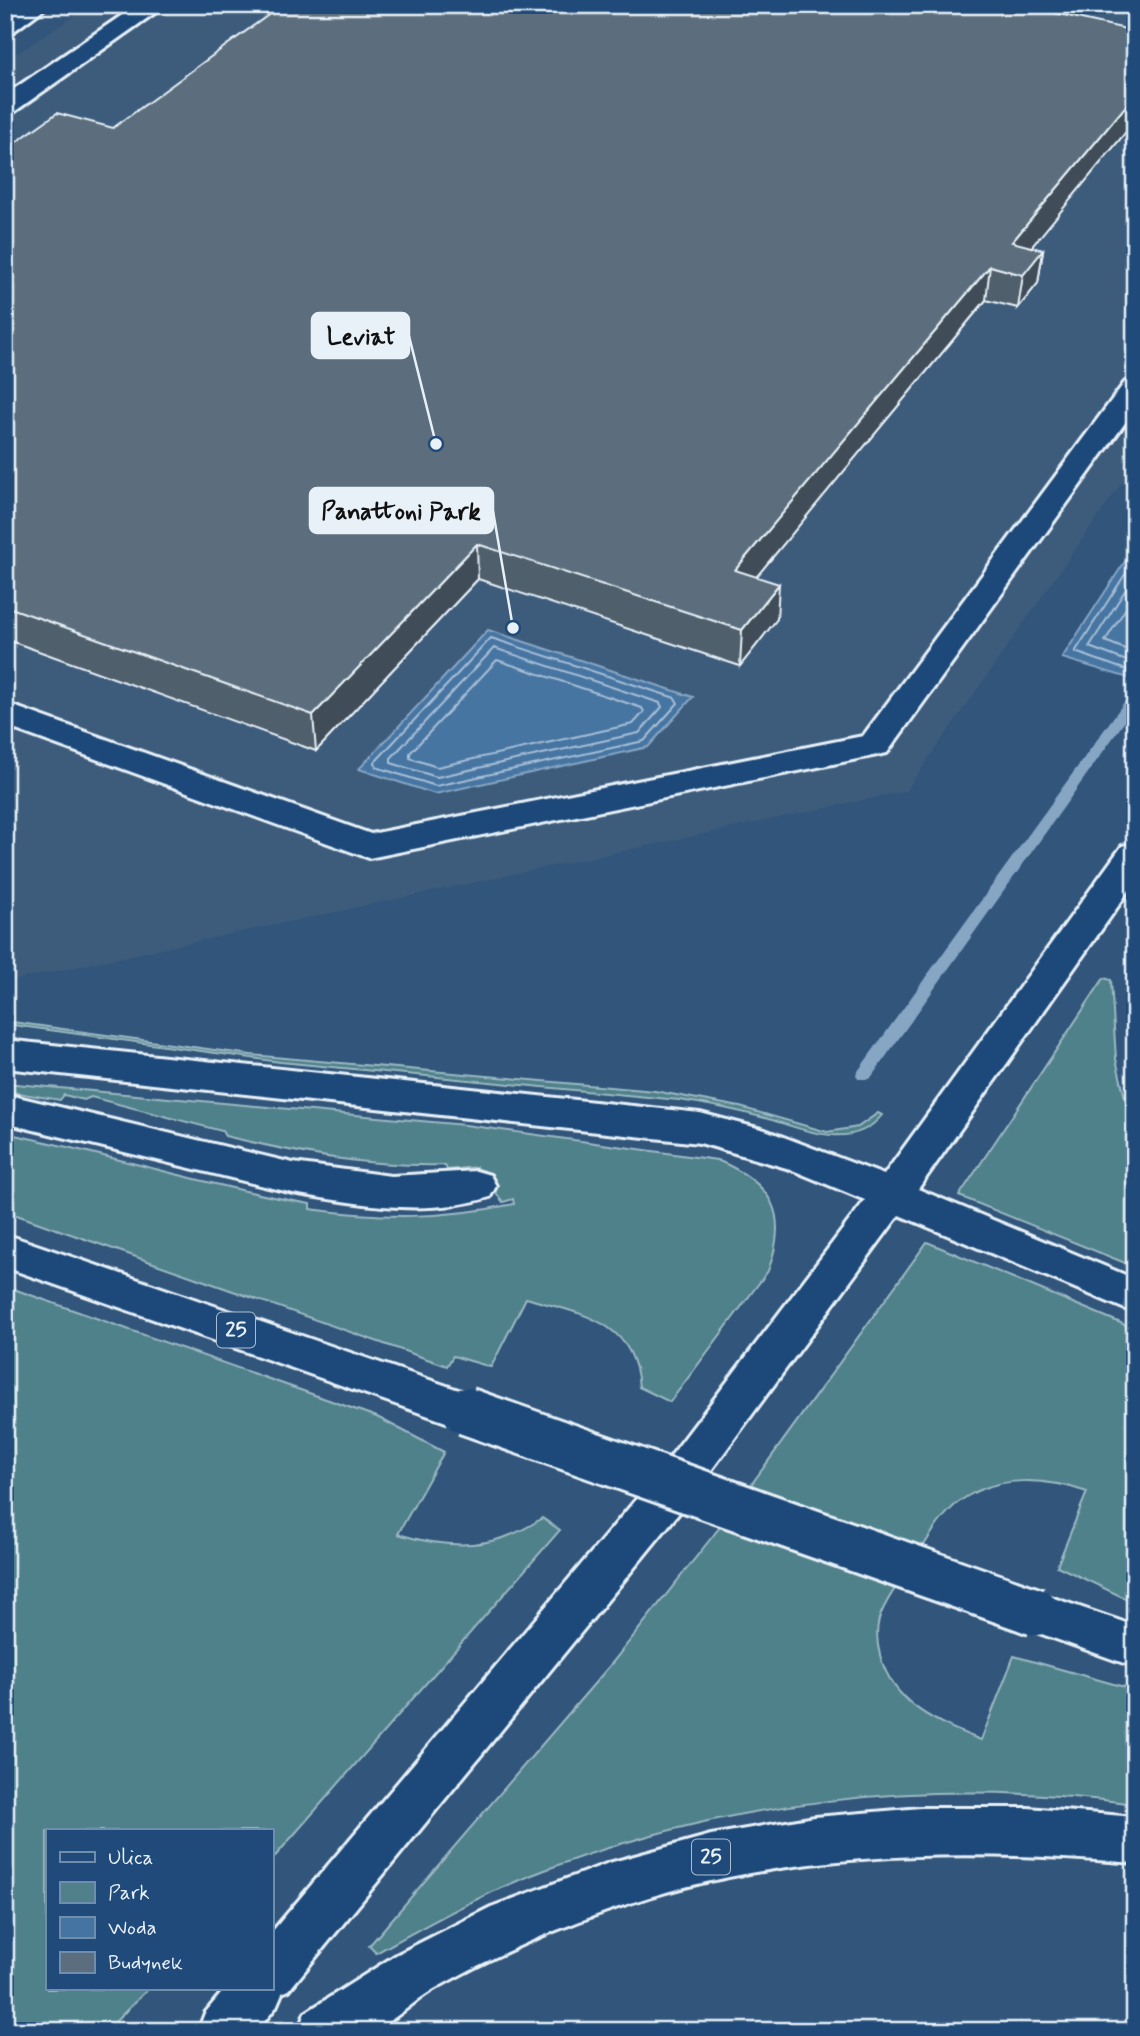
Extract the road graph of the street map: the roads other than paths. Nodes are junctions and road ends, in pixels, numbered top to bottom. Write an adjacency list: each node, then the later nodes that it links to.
1 (37, 5): 3 (street)
2 (154, 5): 4 (street)
3 (5, 26)
4 (5, 107)
5 (1135, 388): 6 (street)
6 (5, 714)
7 (1135, 855): 11 (street)
8 (5, 1054): 11 (street)
9 (5, 1108): 10 (street)
10 (475, 1186)
11 (891, 1196): 13 (street); 16 (street)
12 (5, 1250): 14 (street, 25, bridge)
13 (1135, 1297)
14 (1135, 1647)
15 (1135, 1840): 19 (street, 25)
16 (273, 1971)
17 (257, 1990): 18 (street)
18 (223, 2031)
19 (324, 2031)

